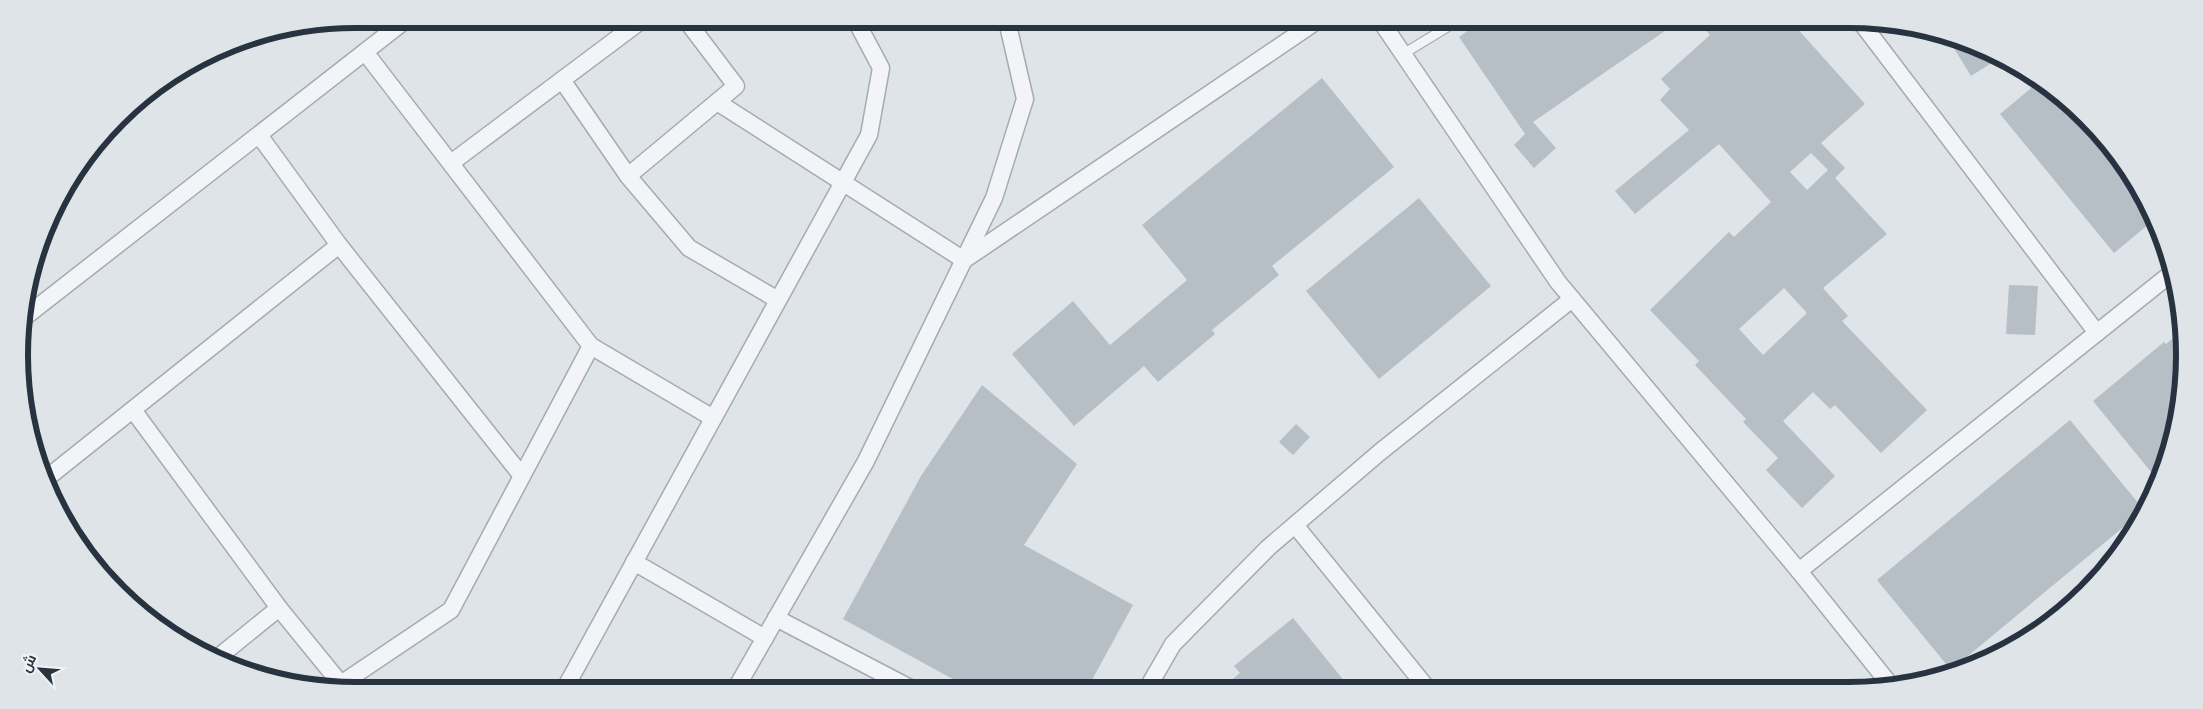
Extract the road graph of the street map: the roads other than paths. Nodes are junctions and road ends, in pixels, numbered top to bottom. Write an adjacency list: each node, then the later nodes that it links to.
1 (396, 28): 10 (street)
2 (631, 28): 12 (street)
3 (692, 28): 13 (street)
4 (860, 28): 17 (street)
5 (1008, 28): 19 (street)
6 (1307, 28): 19 (street)
7 (1385, 28): 11 (street)
8 (1446, 28): 11 (lane)
9 (1866, 28): 24 (street)
10 (365, 52): 14 (street); 15 (street)
11 (1403, 54): 21 (street)
12 (562, 80): 15 (street); 16 (street)
13 (716, 102): 16 (street); 17 (street)
14 (259, 135): 18 (street); 23 (street)
15 (451, 164): 25 (street)
16 (628, 176): 22 (street)
17 (843, 183): 19 (street); 22 (street)
18 (339, 245): 26 (street); 29 (street)
19 (964, 260): 34 (street)
20 (2166, 278): 24 (street)
21 (1572, 299): 30 (street); 32 (street)
22 (778, 300): 27 (street)
23 (30, 313)
24 (2097, 333): 32 (street)
25 (592, 346): 27 (street); 29 (street)
26 (133, 410): 28 (street); 33 (street)
27 (713, 418): 31 (street)
28 (50, 475)
29 (522, 476): 39 (street)
30 (1294, 526): 43 (street); 44 (street)
31 (634, 562): 35 (street); 40 (street)
32 (1799, 571): 37 (street)
33 (279, 608): 36 (street); 38 (street)
34 (776, 618): 35 (street); 42 (street)
35 (765, 638): 41 (street)
36 (222, 654)
37 (1886, 679)
38 (338, 681)
39 (350, 682)
40 (568, 682)
41 (740, 682)
42 (899, 682)
43 (1151, 682)
44 (1422, 682)

